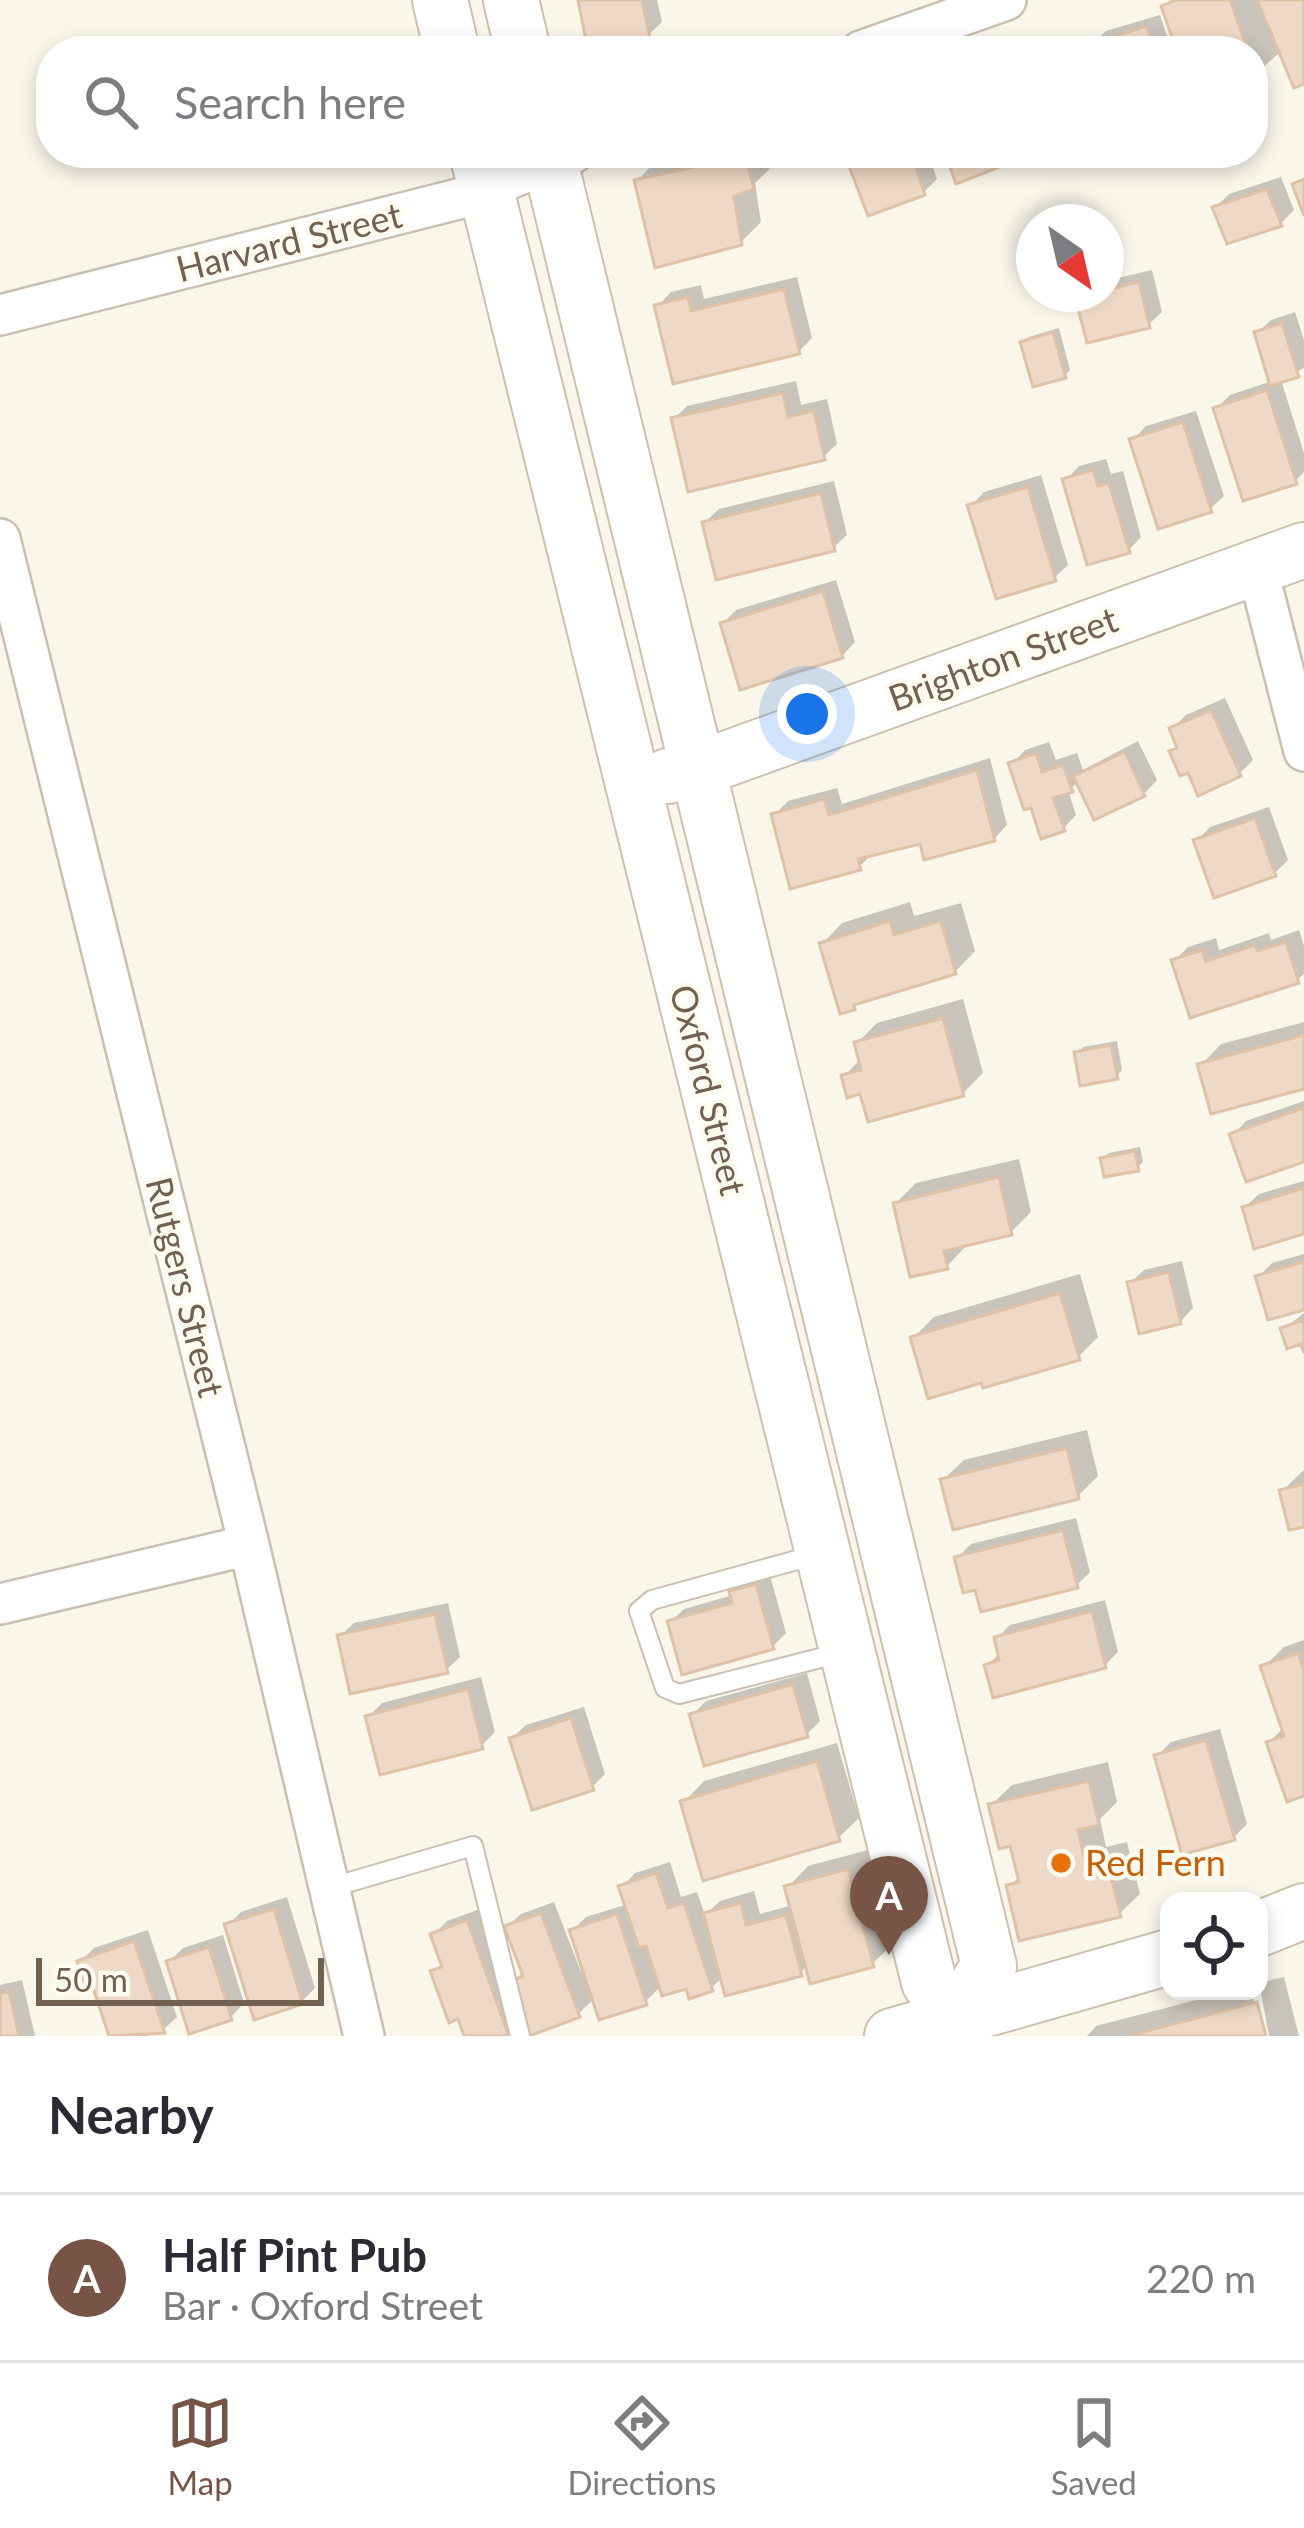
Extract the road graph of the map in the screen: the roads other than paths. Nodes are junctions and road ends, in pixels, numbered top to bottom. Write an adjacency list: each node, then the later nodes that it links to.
1 (440, 0): 4 (street)
2 (511, 0): 5 (street)
3 (1006, 0): 6 (street)
4 (448, 36)
5 (519, 36)
6 (904, 36)
7 (560, 168): 13 (street, Oxford Street)
8 (481, 171): 9 (street, Harvard Street); 14 (street, Oxford Street)
9 (0, 315)
10 (0, 539): 15 (street, Rutgers Street)
11 (1280, 558): 12 (street); 13 (street, Brighton Street)
12 (1304, 752)
13 (698, 768): 14 (street, Brighton Street); 23 (street, Oxford Street)
14 (632, 787): 16 (street, Oxford Street)
15 (249, 1544): 17 (street); 19 (street, Rutgers Street)
16 (823, 1552): 18 (street, Oxford Street); 18 (lane)
17 (0, 1604)
18 (848, 1652): 23 (street, Oxford Street)
19 (329, 1888): 24 (street, Rutgers Street); 25 (lane)
20 (1304, 1911): 21 (street)
21 (1268, 1925)
22 (1160, 1960): 23 (street)
23 (956, 2028): 26 (street)
24 (364, 2036)
25 (520, 2036)
26 (892, 2036)

